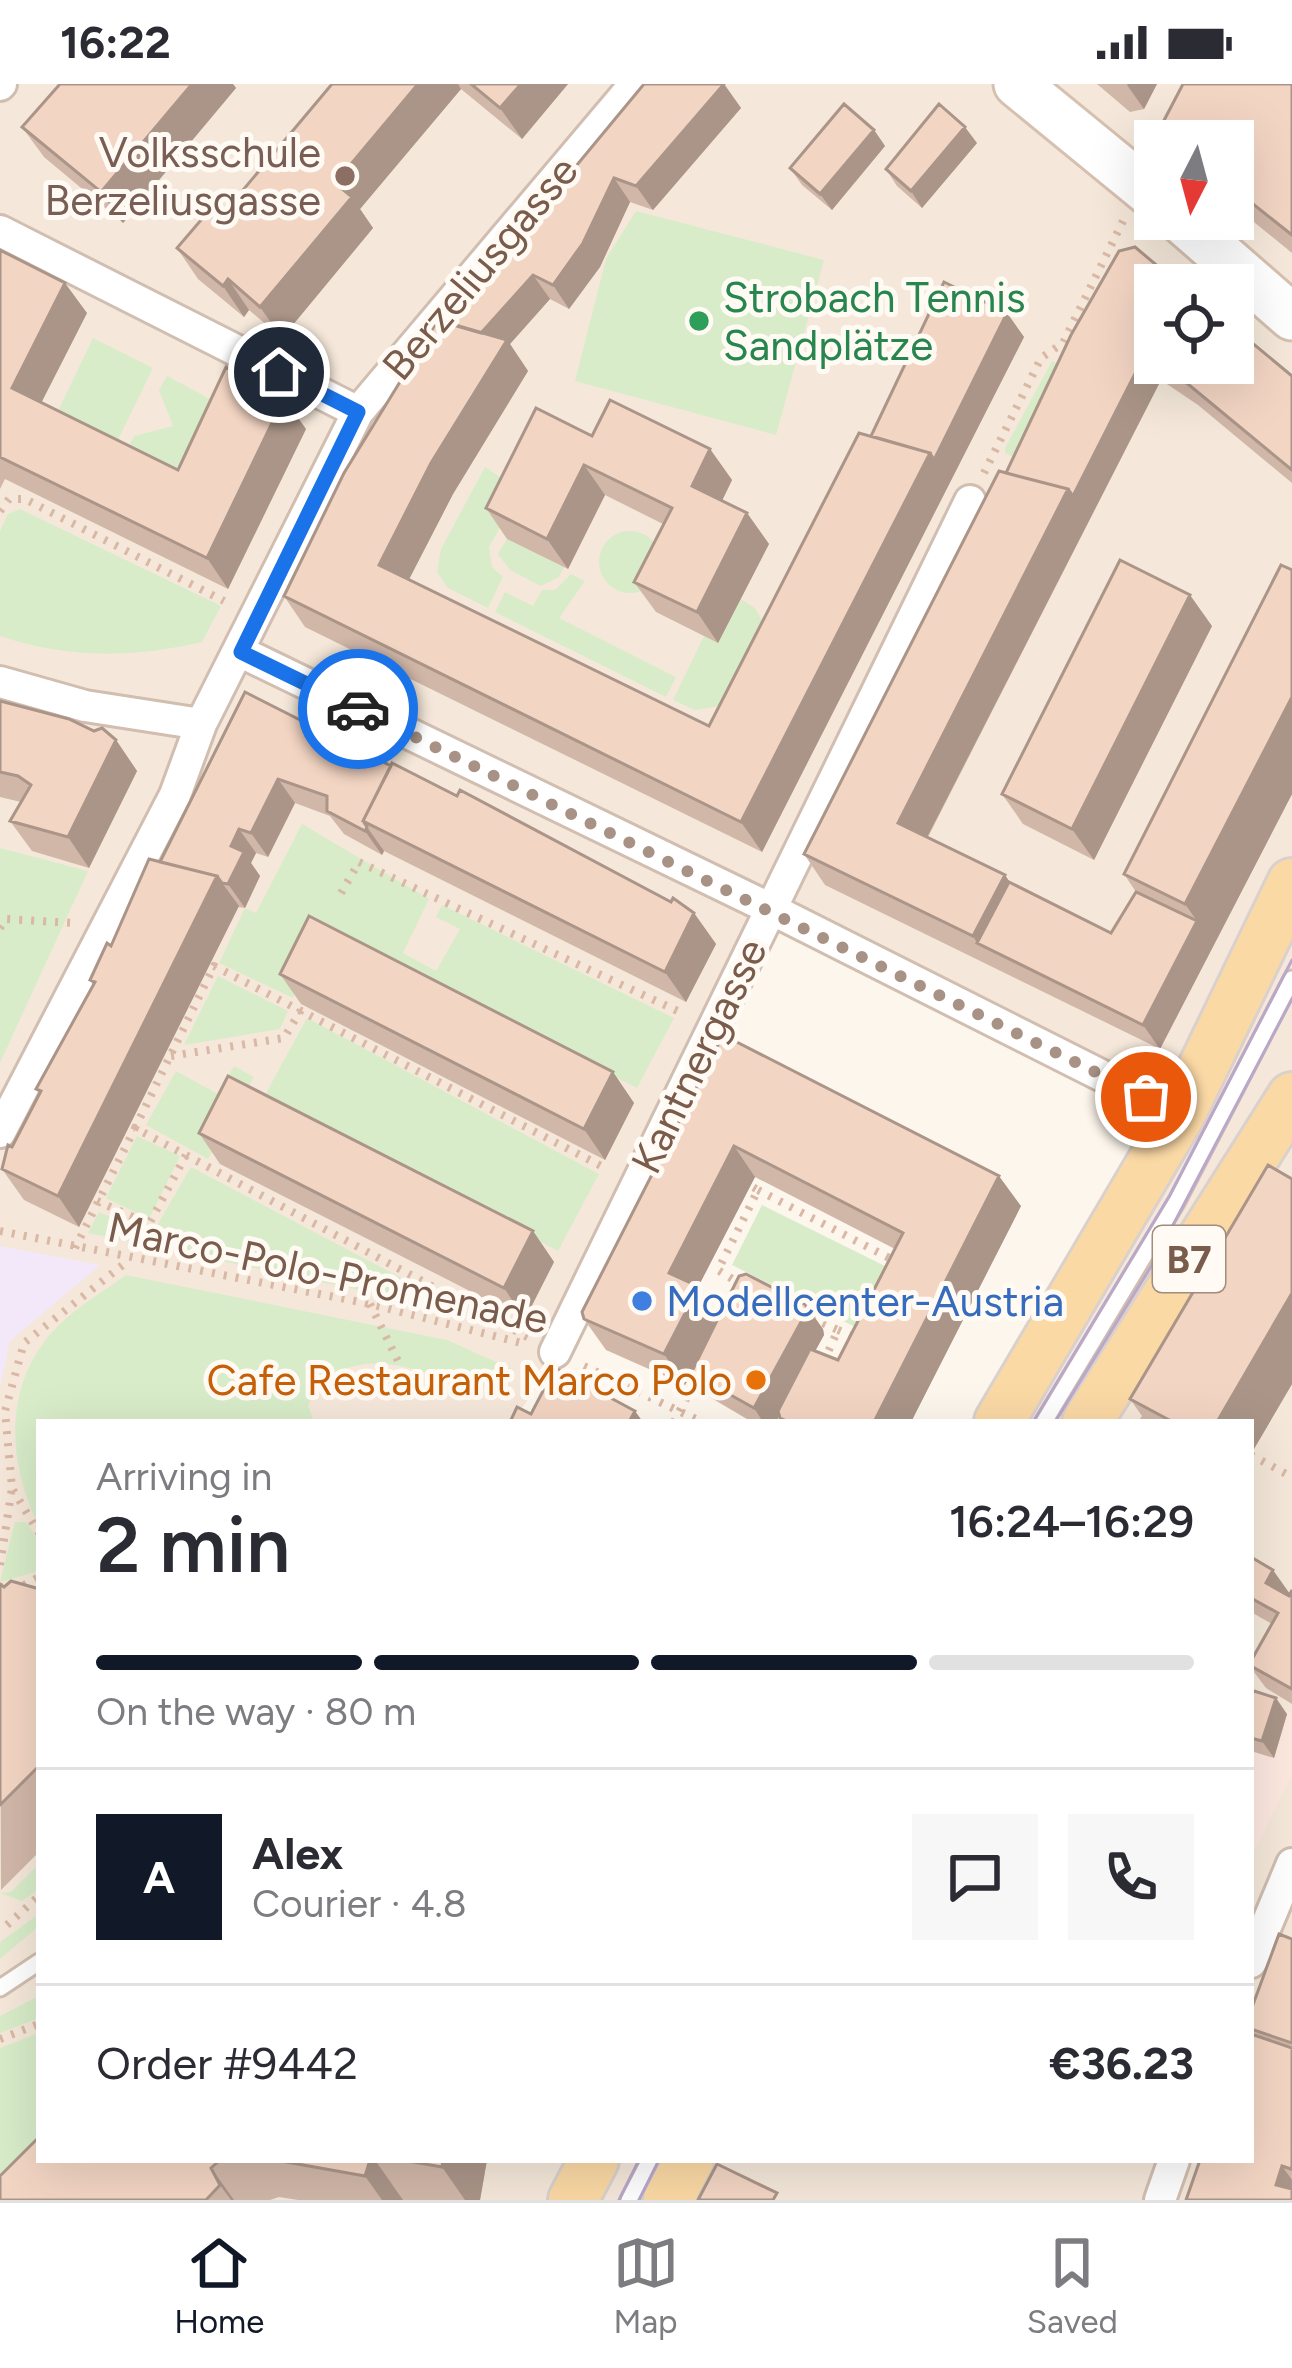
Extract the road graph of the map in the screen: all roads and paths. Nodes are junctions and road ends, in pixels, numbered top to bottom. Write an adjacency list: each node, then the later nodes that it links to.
1 (635, 84): 8 (street, Berzeliusgasse)
2 (1017, 84): 3 (main road)
3 (1134, 168)
4 (1134, 210): 9 (path)
5 (0, 231): 8 (street)
6 (1204, 240): 7 (main road)
7 (1292, 317)
8 (358, 412): 11 (street, Berzeliusgasse)
9 (970, 501): 16 (street, Kantnergasse)
10 (0, 511): 11 (path)
11 (241, 652): 13 (street, Berzeliusgasse); 16 (street)
12 (0, 682): 13 (street)
13 (201, 724): 18 (street)
14 (1292, 883): 24 (main road, B7)
15 (341, 893): 21 (path)
16 (771, 909): 21 (street, Kantnergasse); 24 (street)
17 (2, 922): 18 (path)
18 (104, 931): 26 (street)
19 (1292, 979): 47 (lane)
20 (301, 1009): 22 (path); 22 (path); 28 (path)
21 (713, 1028): 28 (street, Kantnergasse)
22 (170, 1056): 25 (path)
23 (1292, 1097): 48 (main road, B7)
24 (1180, 1115): 46 (main road, B7)
25 (135, 1128): 27 (path); 29 (path)
26 (0, 1132)
27 (186, 1155): 29 (path); 40 (path)
28 (636, 1184): 40 (street, Kantnergasse)
29 (98, 1201): 31 (path)
30 (0, 1231): 31 (path, Marco-Polo-Promenade)
31 (75, 1248): 32 (path, Marco-Polo-Promenade)
32 (130, 1259): 34 (path, Marco-Polo-Promenade); 51 (path)
33 (910, 1269): 35 (path)
34 (370, 1304): 40 (path, Marco-Polo-Promenade); 41 (path)
35 (734, 1308)
36 (801, 1313): 37 (path)
37 (838, 1330): 38 (path); 42 (path)
38 (871, 1344)
39 (712, 1349): 43 (path)
40 (555, 1352): 43 (path, Marco-Polo-Promenade)
41 (398, 1361)
42 (822, 1367)
43 (679, 1411): 44 (path); 45 (path, Marco-Polo-Promenade)
44 (675, 1419)
45 (696, 1419)
46 (1001, 1419)
47 (1046, 1419)
48 (1089, 1419)
49 (1254, 1457): 50 (path)
50 (1292, 1477)
51 (12, 1488): 52 (path); 53 (path)
52 (36, 1528)
53 (0, 1565)
54 (36, 1579): 55 (path)
55 (0, 1587)
56 (1292, 1864): 59 (street)
57 (36, 1898): 58 (path)
58 (2, 1923)
59 (1254, 1955)
60 (36, 1964): 61 (lane)
61 (0, 1988)
62 (36, 2025): 63 (path)
63 (0, 2039)
64 (592, 2163): 68 (main road)
65 (648, 2163): 69 (lane)
66 (687, 2163): 70 (main road)
67 (1173, 2163): 71 (street)
68 (573, 2200)
69 (629, 2200)
70 (668, 2200)
71 (1160, 2200)

